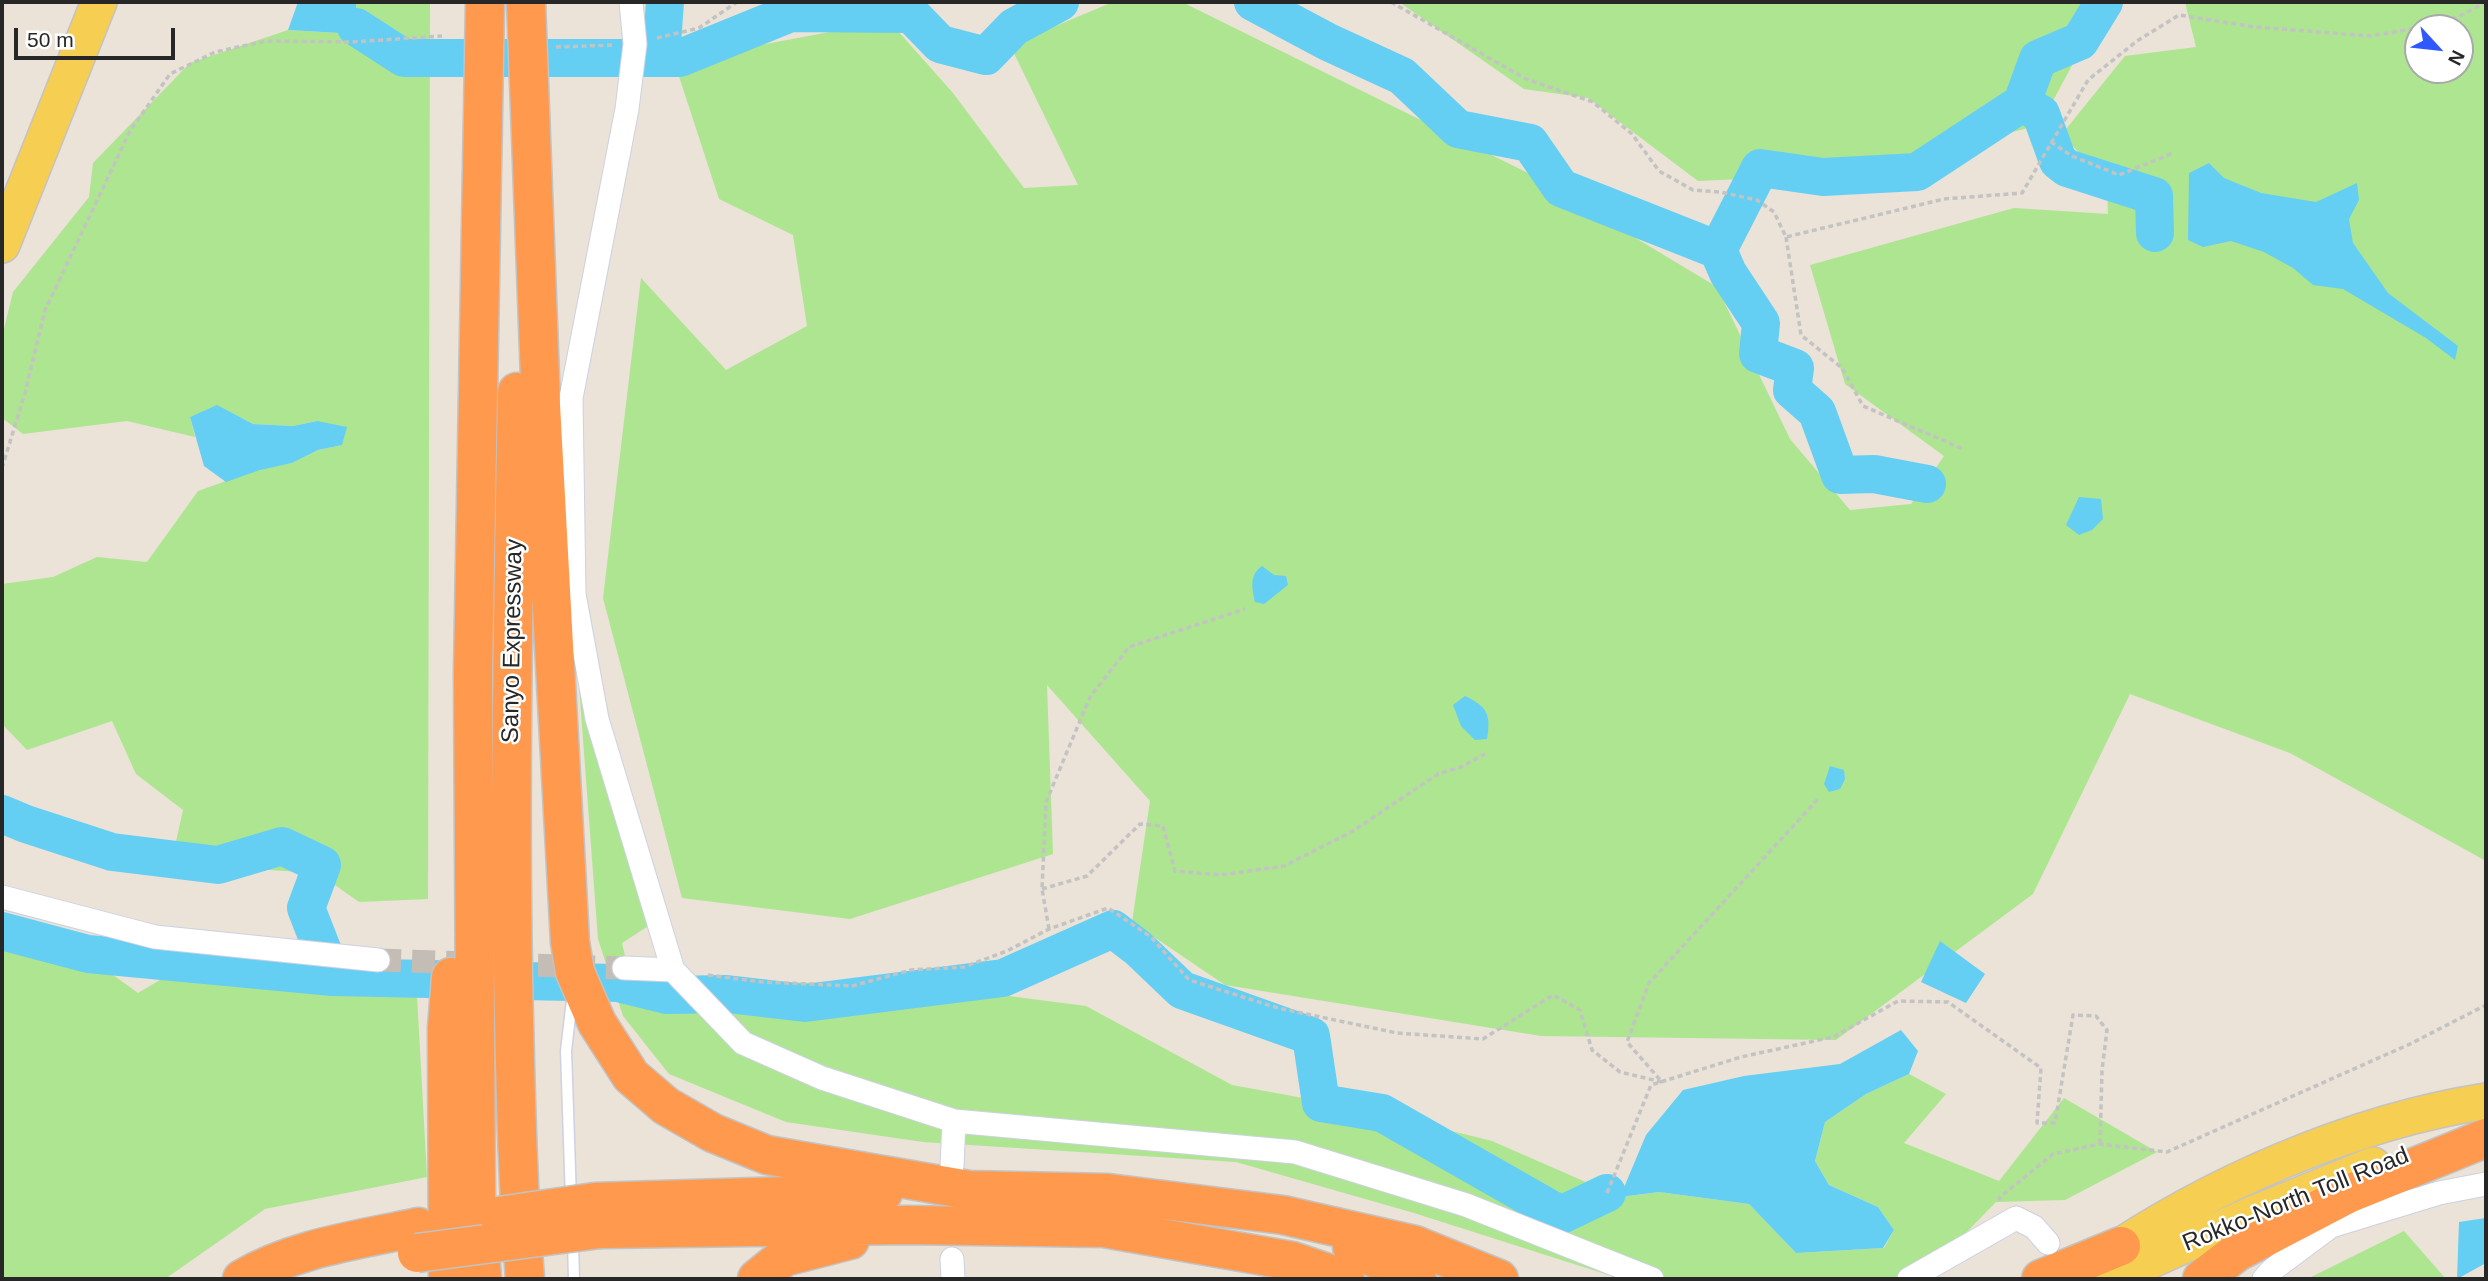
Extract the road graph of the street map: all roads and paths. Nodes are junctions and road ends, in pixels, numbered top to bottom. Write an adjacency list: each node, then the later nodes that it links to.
1 (99, 2): 16 (main road)
2 (485, 2): 20 (highway, Sanyo Expressway)
3 (525, 2): 29 (highway); 52 (highway, Sanyo Expressway)
4 (631, 2): 11 (street)
5 (737, 2): 11 (path)
6 (1391, 2): 15 (path)
7 (2486, 2): 8 (path)
8 (2464, 14)
9 (2404, 30): 13 (path)
10 (442, 36): 18 (path)
11 (635, 44): 12 (path); 28 (street)
12 (550, 47)
13 (2052, 142): 14 (path); 15 (path)
14 (2173, 153)
15 (1786, 237): 17 (path)
16 (2, 245)
17 (1963, 449)
18 (2, 468)
19 (1245, 609): 23 (path)
20 (473, 672): 50 (highway); 51 (highway, Sanyo Expressway)
21 (1485, 754): 23 (path)
22 (1819, 798): 31 (path)
23 (1042, 889): 25 (path)
24 (2, 897): 26 (street)
25 (1049, 929): 28 (path); 31 (path)
26 (378, 960)
27 (624, 968): 28 (street)
28 (673, 970): 33 (street)
29 (575, 972): 37 (highway); 41 (lane)
30 (2486, 1005): 36 (path)
31 (1662, 1082): 36 (path); 39 (path)
32 (2486, 1101): 47 (main road, Rokko-North Toll Road)
33 (954, 1121): 37 (street); 59 (street)
34 (2486, 1131): 47 (main road, Rokko-North Toll Road)
35 (2486, 1138): 63 (highway)
36 (2100, 1144): 42 (path)
37 (960, 1178): 40 (highway); 41 (highway)
38 (2486, 1184): 64 (street)
39 (1607, 1193)
40 (1283, 1215): 57 (highway); 58 (highway)
41 (585, 1217): 43 (highway); 44 (highway, bridge); 53 (lane)
42 (2016, 1218): 45 (street); 60 (street)
43 (907, 1225): 46 (highway); 54 (highway)
44 (417, 1240): 48 (highway); 49 (highway)
45 (2048, 1243)
46 (1203, 1245): 55 (highway); 56 (highway)
47 (2115, 1263): 61 (highway); 62 (main road, Rokko-North Toll Road)
48 (242, 1279)
49 (311, 1279)
50 (448, 1279)
51 (482, 1279)
52 (525, 1279)
53 (574, 1279)
54 (757, 1279)
55 (1283, 1279)
56 (1345, 1279)
57 (1417, 1279)
58 (1499, 1279)
59 (1652, 1279)
60 (1909, 1279)
61 (2041, 1279)
62 (2072, 1279)
63 (2202, 1279)
64 (2264, 1279)

